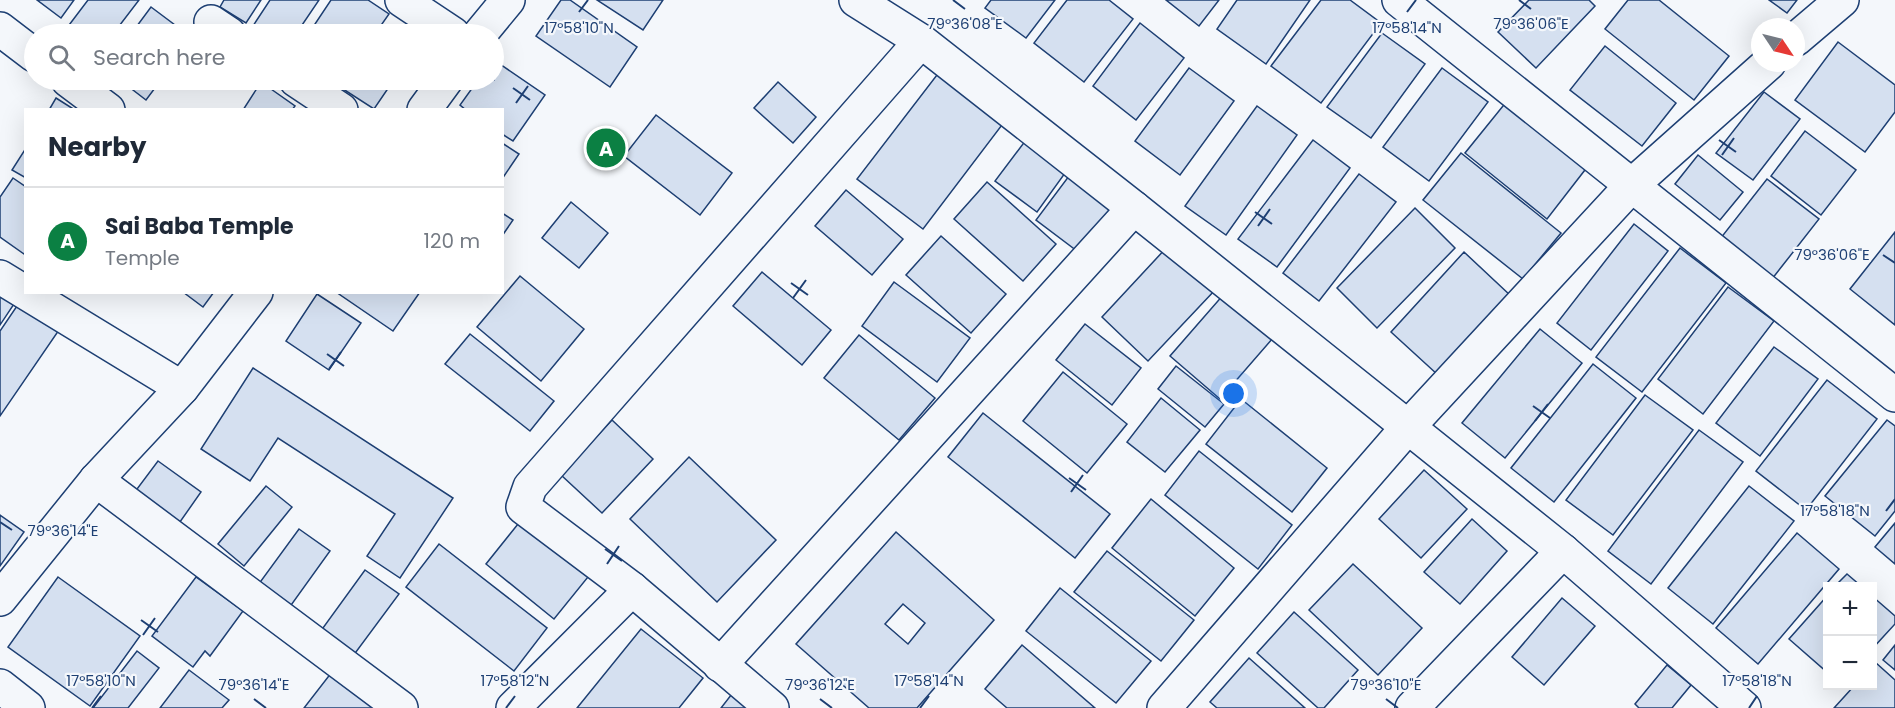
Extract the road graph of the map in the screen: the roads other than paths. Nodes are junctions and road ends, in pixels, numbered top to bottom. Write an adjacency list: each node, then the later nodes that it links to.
1 (402, 0): 6 (street)
2 (508, 0): 7 (street)
3 (856, 0): 10 (street)
4 (1399, 0): 19 (street)
5 (1842, 0): 9 (street)
6 (438, 24)
7 (488, 24)
8 (0, 29): 11 (street)
9 (1805, 31)
10 (921, 40): 20 (street); 30 (street)
11 (24, 47)
12 (1759, 72): 19 (street)
13 (81, 90): 16 (street)
14 (311, 90): 17 (street)
15 (439, 90): 18 (street)
16 (105, 108)
17 (338, 108)
18 (425, 108)
19 (1632, 185): 26 (street); 27 (street)
20 (1134, 208): 27 (street); 32 (street)
21 (0, 277): 22 (street)
22 (24, 292)
23 (28, 294): 25 (street)
24 (254, 294): 25 (street)
25 (182, 388): 28 (street)
26 (1895, 395)
27 (1407, 428): 29 (street); 38 (street)
28 (96, 480): 31 (street); 35 (street)
29 (1563, 551): 39 (street); 40 (street)
30 (632, 590): 32 (street); 36 (street)
31 (0, 599)
32 (720, 665): 37 (street)
33 (0, 686): 34 (street)
34 (28, 708)
35 (401, 708)
36 (513, 708)
37 (772, 708)
38 (1164, 708)
39 (1412, 708)
40 (1744, 708)

